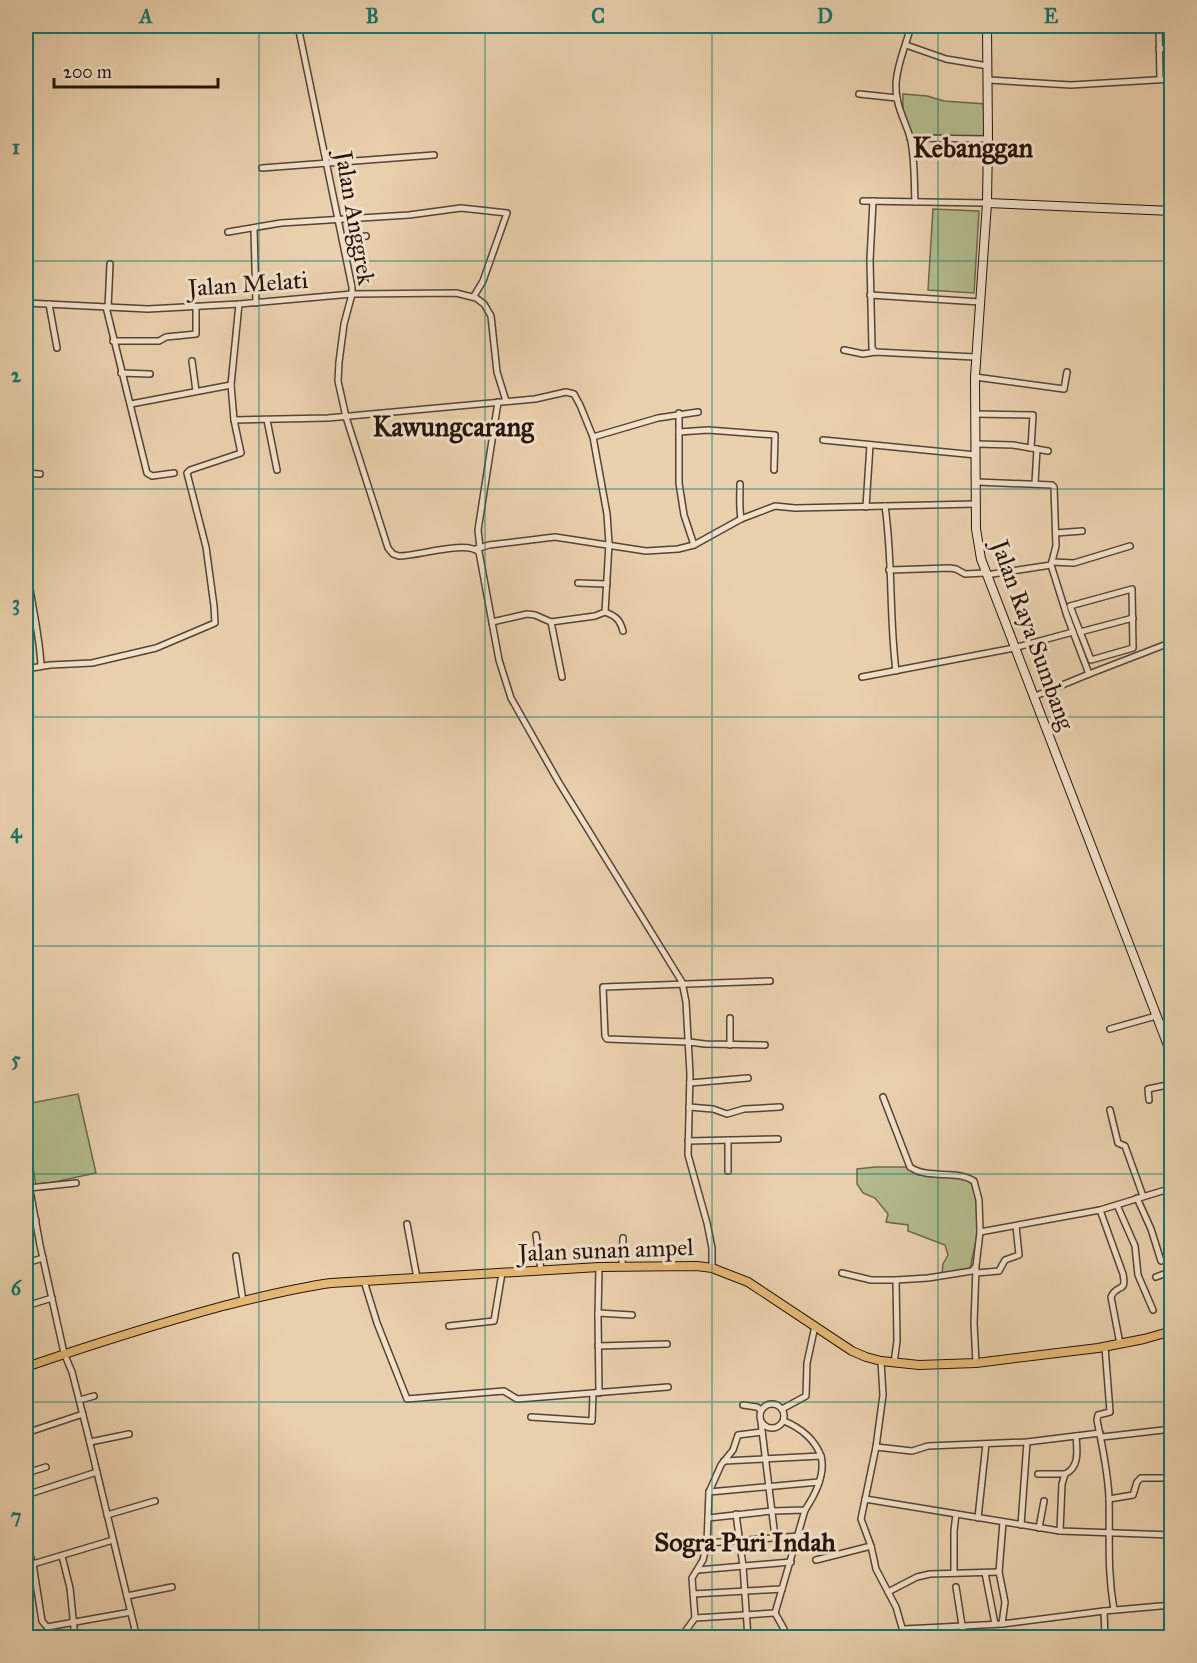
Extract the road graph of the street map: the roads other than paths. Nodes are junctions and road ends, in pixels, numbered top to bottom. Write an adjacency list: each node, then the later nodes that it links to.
1 (298, 26): 18 (street, Jalan Anggrek)
2 (911, 26): 6 (street)
3 (1159, 26): 8 (street)
4 (987, 27): 5 (street); 9 (street, Jalan Raya Sumbang)
5 (1018, 28)
6 (906, 45): 9 (street); 14 (street)
7 (1172, 48): 8 (street)
8 (1159, 49): 10 (street)
9 (989, 66): 12 (street, Jalan Raya Sumbang)
10 (1160, 79): 11 (street); 12 (street)
11 (1172, 79)
12 (989, 80): 16 (street, Jalan Raya Sumbang)
13 (859, 94): 14 (street)
14 (897, 98): 15 (street)
15 (910, 138): 16 (street); 22 (street)
16 (988, 139): 23 (street, Jalan Raya Sumbang)
17 (434, 155): 18 (street)
18 (327, 162): 19 (street); 25 (street, Jalan Anggrek)
19 (262, 168)
20 (863, 201): 21 (street)
21 (873, 201): 22 (street); 32 (street)
22 (915, 202): 23 (street)
23 (987, 203): 24 (street); 34 (street, Jalan Raya Sumbang)
24 (1172, 211)
25 (338, 219): 26 (street); 29 (street, Jalan Anggrek); 33 (street)
26 (254, 229): 27 (street); 36 (street)
27 (228, 232)
28 (366, 236): 29 (street)
29 (343, 241): 31 (street, Jalan Anggrek)
30 (110, 264): 40 (street)
31 (352, 294): 33 (street, Jalan Melati); 36 (street, Jalan Melati); 59 (street, Jalan Anggrek)
32 (870, 295): 34 (street); 44 (street)
33 (477, 298): 53 (street)
34 (980, 302): 45 (street, Jalan Raya Sumbang)
35 (26, 303): 37 (street, Jalan Melati)
36 (256, 303): 38 (street, Jalan Melati)
37 (49, 304): 40 (street, Jalan Melati); 42 (street)
38 (239, 304): 39 (street, Jalan Melati); 51 (street)
39 (196, 307): 40 (street, Jalan Melati); 41 (street)
40 (107, 308): 41 (street)
41 (113, 341): 48 (street)
42 (57, 348)
43 (844, 350): 44 (street)
44 (874, 352): 45 (street)
45 (975, 357): 50 (street, Jalan Raya Sumbang)
46 (192, 361): 52 (street)
47 (1067, 372): 50 (street)
48 (121, 373): 49 (street); 55 (street)
49 (150, 374)
50 (975, 377): 58 (street, Jalan Raya Sumbang)
51 (231, 386): 52 (street); 60 (street)
52 (195, 391): 55 (street)
53 (506, 401): 54 (street); 63 (street)
54 (498, 402): 59 (street); 87 (street)
55 (131, 404): 73 (street)
56 (698, 412): 57 (street)
57 (679, 413): 62 (street); 63 (street)
58 (975, 414): 65 (street, Jalan Raya Sumbang); 67 (street)
59 (346, 417): 61 (street); 87 (street, Jalan Anggrek)
60 (234, 420): 61 (street); 105 (street)
61 (267, 420): 70 (street)
62 (679, 432): 71 (street); 85 (street)
63 (593, 437): 84 (street)
64 (823, 440): 66 (street)
65 (976, 444): 67 (street); 69 (street, Jalan Raya Sumbang)
66 (870, 445): 69 (street); 80 (street)
67 (1034, 448): 68 (street); 76 (street)
68 (1048, 451)
69 (976, 455): 75 (street, Jalan Raya Sumbang)
70 (277, 470)
71 (774, 470)
72 (26, 473): 74 (street)
73 (174, 473)
74 (40, 474)
75 (976, 482): 76 (street); 78 (street, Jalan Raya Sumbang)
76 (1035, 483): 83 (street)
77 (740, 484): 81 (street)
78 (976, 504): 79 (street); 90 (street, Jalan Raya Sumbang)
79 (885, 506): 80 (street); 89 (street)
80 (866, 507): 81 (street)
81 (741, 519): 85 (street)
82 (1082, 531): 83 (street)
83 (1056, 533): 88 (street)
84 (609, 544): 85 (street); 87 (street); 92 (street)
85 (694, 545)
86 (1130, 546): 88 (street)
87 (478, 548): 96 (street)
88 (1051, 563): 90 (street); 99 (street)
89 (889, 570): 90 (street); 107 (street)
90 (986, 574): 102 (street, Jalan Raya Sumbang)
91 (578, 583): 92 (street)
92 (607, 584): 94 (street)
93 (30, 589): 105 (street)
94 (604, 612): 97 (street); 98 (street)
95 (1133, 618): 100 (street); 100 (street); 103 (street)
96 (492, 622): 97 (street); 113 (street)
97 (551, 622): 109 (street)
98 (623, 631)
99 (1073, 632): 102 (street); 108 (street)
100 (1080, 632): 103 (street)
101 (1172, 642): 104 (street)
102 (1014, 648): 107 (street); 111 (street, Jalan Raya Sumbang)
103 (1120, 651): 104 (street)
104 (1124, 661): 108 (street)
105 (41, 666): 106 (street)
106 (26, 669)
107 (896, 670): 110 (street)
108 (1089, 674): 111 (street)
109 (562, 677)
110 (862, 677)
111 (1034, 697): 114 (street, Jalan Raya Sumbang)
112 (770, 981): 113 (street)
113 (683, 984): 117 (street); 117 (street)
114 (1156, 1016): 116 (street); 120 (street, Jalan Raya Sumbang)
115 (730, 1018): 118 (street)
116 (1110, 1029)
117 (689, 1042): 118 (street); 122 (street)
118 (730, 1045): 119 (street)
119 (765, 1045)
120 (1172, 1056)
121 (748, 1078): 122 (street)
122 (690, 1083): 126 (street)
123 (1172, 1084): 125 (street)
124 (883, 1097): 145 (street)
125 (1149, 1100)
126 (689, 1107): 127 (street); 131 (street)
127 (780, 1107)
128 (1110, 1110): 138 (street)
129 (778, 1139): 130 (street)
130 (728, 1140): 131 (street); 133 (street)
131 (688, 1141): 155 (street)
132 (26, 1169): 134 (street)
133 (728, 1171)
134 (26, 1176): 136 (street)
135 (76, 1183): 136 (street)
136 (29, 1188): 141 (street)
137 (1172, 1188): 138 (street)
138 (1140, 1197): 139 (street); 150 (street)
139 (1117, 1205): 140 (street); 168 (street)
140 (1100, 1210): 144 (street); 175 (street)
141 (36, 1221): 142 (street); 149 (street)
142 (26, 1223)
143 (407, 1224): 162 (street)
144 (1016, 1226): 145 (street); 159 (street)
145 (980, 1232): 153 (street)
146 (536, 1235): 156 (street)
147 (623, 1238): 152 (street)
148 (236, 1256): 166 (street)
149 (43, 1258): 151 (street); 165 (street)
150 (1161, 1261)
151 (26, 1263)
152 (622, 1266): 154 (main road, Jalan sunan ampel); 155 (main road, Jalan sunan ampel)
153 (976, 1266): 159 (street); 163 (street)
154 (599, 1267): 156 (main road, Jalan sunan ampel); 169 (street)
155 (712, 1268): 171 (main road, Jalan sunan ampel)
156 (541, 1270): 158 (main road, Jalan sunan ampel)
157 (1172, 1271): 161 (street)
158 (503, 1273): 162 (main road, Jalan sunan ampel); 172 (street)
159 (976, 1273): 181 (street)
160 (842, 1274): 163 (street)
161 (1156, 1277)
162 (417, 1278): 164 (main road, Jalan sunan ampel)
163 (896, 1280): 180 (street)
164 (364, 1281): 166 (main road, Jalan sunan ampel); 184 (street)
165 (52, 1298): 167 (street); 178 (street)
166 (243, 1301): 178 (main road, Jalan sunan ampel)
167 (26, 1306)
168 (1153, 1310)
169 (598, 1313): 170 (street); 176 (street)
170 (632, 1315)
171 (813, 1325): 179 (main road, Jalan sunan ampel); 188 (street)
172 (448, 1326)
173 (1172, 1330): 175 (main road, Jalan sunan ampel)
174 (667, 1344): 176 (street)
175 (1120, 1344): 177 (main road, Jalan sunan ampel)
176 (598, 1346): 184 (street)
177 (1105, 1347): 181 (main road, Jalan sunan ampel); 198 (street)
178 (64, 1353): 182 (main road, Jalan sunan ampel); 186 (street)
179 (880, 1361): 180 (main road, Jalan sunan ampel); 203 (street)
180 (894, 1363): 181 (main road, Jalan sunan ampel)
181 (976, 1363)
182 (26, 1367)
183 (668, 1387): 184 (street)
184 (596, 1394): 191 (street)
185 (94, 1396): 186 (street)
186 (80, 1400): 190 (street)
187 (743, 1405): 189 (street)
188 (782, 1409): 189 (street); 192 (street)
189 (761, 1410): 193 (street)
190 (83, 1414): 196 (street); 200 (street)
191 (531, 1417)
192 (784, 1421): 193 (street); 204 (street)
193 (761, 1422): 195 (street)
194 (1172, 1429): 198 (street)
195 (762, 1432): 205 (street); 206 (street)
196 (26, 1433)
197 (129, 1434): 200 (street)
198 (1101, 1435): 199 (street); 218 (street)
199 (1076, 1436): 201 (street); 211 (street)
200 (90, 1442): 209 (street)
201 (1027, 1442): 202 (street); 229 (street)
202 (986, 1443): 203 (street); 227 (street)
203 (876, 1447): 217 (street)
204 (821, 1456): 205 (street); 213 (street)
205 (766, 1458): 206 (street); 214 (street)
206 (724, 1461): 215 (street)
207 (26, 1467): 208 (street)
208 (46, 1467)
209 (97, 1472): 216 (street); 225 (street)
210 (1038, 1474): 211 (street)
211 (1065, 1474): 231 (street)
212 (1172, 1478): 218 (street)
213 (819, 1482): 214 (street); 222 (street)
214 (769, 1487): 215 (street); 221 (street)
215 (709, 1492): 226 (street)
216 (26, 1495)
217 (865, 1499): 224 (street); 240 (street)
218 (1109, 1499): 232 (street)
219 (155, 1501): 225 (street)
220 (1044, 1501): 230 (street)
221 (772, 1510): 222 (street); 223 (street); 235 (street)
222 (805, 1510): 234 (street)
223 (736, 1514): 226 (street); 237 (street)
224 (956, 1514): 227 (street); 248 (street)
225 (107, 1515): 236 (street)
226 (708, 1518): 238 (street)
227 (978, 1518): 228 (street)
228 (1003, 1522): 229 (street); 247 (street)
229 (1021, 1525): 230 (street)
230 (1039, 1528): 231 (street)
231 (1060, 1531): 232 (street)
232 (1108, 1533): 233 (street); 258 (street)
233 (1172, 1535)
234 (798, 1536): 235 (street); 243 (street)
235 (775, 1537): 237 (street)
236 (114, 1540): 241 (street); 256 (street)
237 (740, 1540): 238 (street); 245 (street)
238 (707, 1543): 246 (street)
239 (26, 1544): 244 (street)
240 (871, 1546): 242 (street); 254 (street)
241 (62, 1556): 244 (street); 264 (street)
242 (816, 1560)
243 (791, 1562): 245 (street); 252 (street)
244 (33, 1564): 264 (street)
245 (743, 1566): 246 (street); 253 (street)
246 (698, 1570): 255 (street)
247 (999, 1572): 249 (street); 266 (street)
248 (954, 1573): 249 (street); 254 (street)
249 (985, 1573): 265 (street)
250 (172, 1587): 256 (street)
251 (956, 1587): 267 (street)
252 (782, 1589): 253 (street); 261 (street)
253 (745, 1590): 255 (street); 262 (street)
254 (888, 1592): 268 (street)
255 (693, 1594): 263 (street)
256 (127, 1596): 260 (street)
257 (1172, 1605): 258 (street)
258 (1114, 1610): 259 (street)
259 (1104, 1611): 266 (street); 276 (street)
260 (131, 1612): 264 (street); 270 (street)
261 (775, 1614): 262 (street); 273 (street)
262 (747, 1616): 263 (street); 272 (street)
263 (695, 1618): 271 (street)
264 (73, 1624): 269 (street)
265 (994, 1624): 266 (street); 267 (street)
266 (1002, 1624)
267 (963, 1626): 268 (street); 275 (street)
268 (904, 1629): 274 (street)
269 (75, 1638)
270 (137, 1638)
271 (684, 1638)
272 (748, 1638)
273 (770, 1638)
274 (905, 1638)
275 (964, 1638)
276 (1105, 1638)

